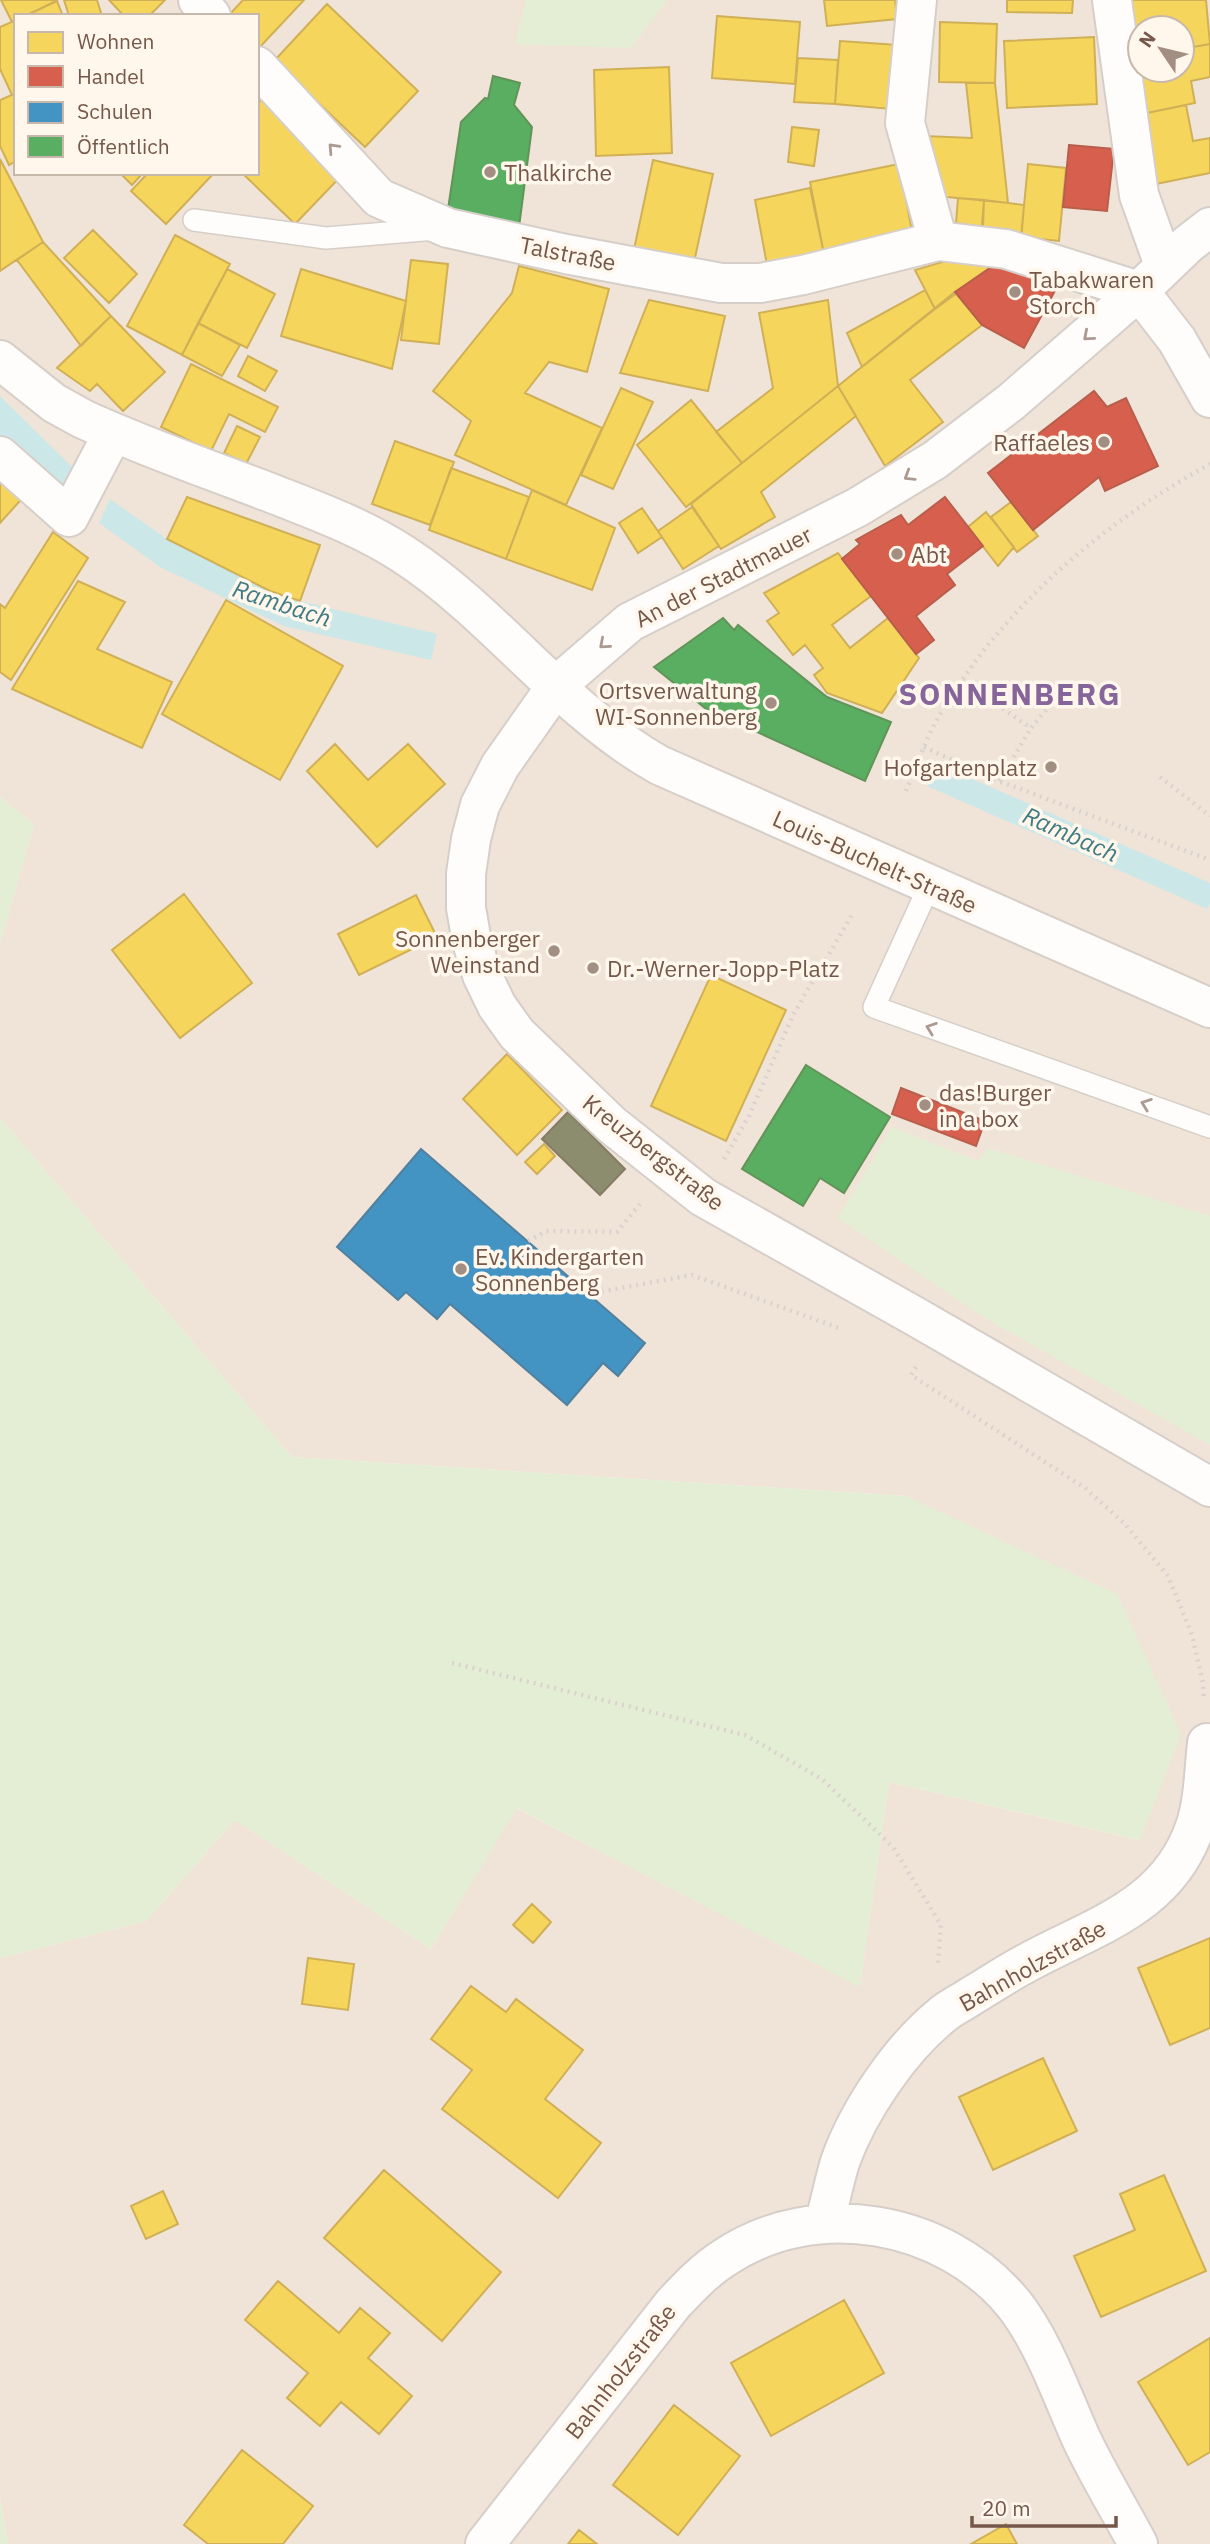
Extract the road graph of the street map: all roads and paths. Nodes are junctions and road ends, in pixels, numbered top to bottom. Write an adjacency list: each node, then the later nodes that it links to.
1 (198, 0): 4 (street)
2 (917, 0): 9 (street)
3 (1112, 0): 10 (street)
4 (209, 14)
5 (259, 68): 8 (street, Talstraße, one-way to 5)
6 (194, 220): 8 (lane)
7 (1210, 227): 10 (street, An der Stadtmauer)
8 (448, 228): 9 (street, Talstraße)
9 (938, 241): 10 (street, Talstraße)
10 (1152, 278): 12 (street); 17 (street, An der Stadtmauer, one-way to 17)
11 (0, 359): 13 (street)
12 (1210, 398)
13 (113, 433): 14 (street); 17 (street)
14 (0, 456)
15 (1210, 464): 16 (path)
16 (962, 681): 19 (path); 20 (path)
17 (557, 685): 26 (street, Louis-Buchelt-Straße); 36 (street, Kreuzbergstraße)
18 (1055, 699): 19 (path)
19 (1031, 728): 22 (path)
20 (924, 747): 22 (path); 23 (path)
21 (1160, 777): 24 (path)
22 (999, 781): 25 (path)
23 (906, 791)
24 (1210, 816)
25 (1210, 860)
26 (930, 884): 28 (street, Louis-Buchelt-Straße); 30 (lane, one-way to 26)
27 (852, 915): 29 (path)
28 (1210, 1008)
29 (749, 1116)
30 (1210, 1127)
31 (643, 1200): 32 (path)
32 (528, 1241)
33 (588, 1294): 34 (path)
34 (847, 1331)
35 (911, 1375): 38 (path)
36 (1210, 1488)
37 (452, 1663): 39 (path)
38 (1207, 1743): 40 (street, Bahnholzstraße)
39 (937, 1973)
40 (824, 2224): 41 (street, Bahnholzstraße); 42 (street, Bahnholzstraße)
41 (485, 2544)
42 (1138, 2544)

